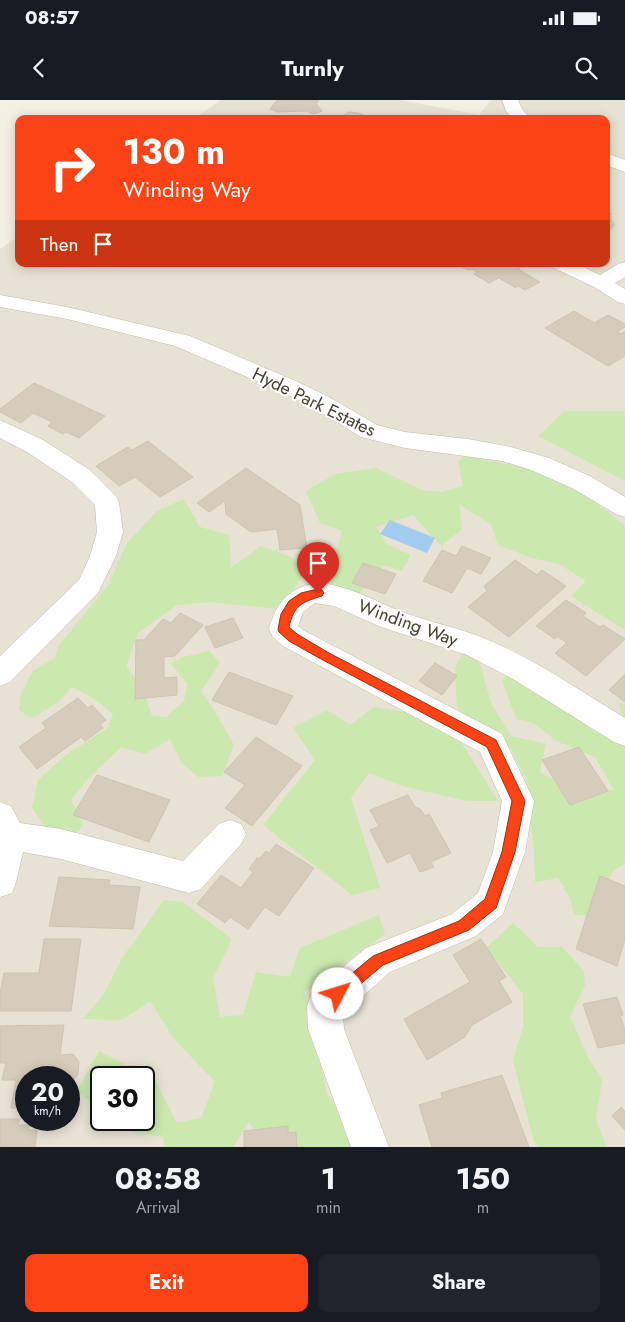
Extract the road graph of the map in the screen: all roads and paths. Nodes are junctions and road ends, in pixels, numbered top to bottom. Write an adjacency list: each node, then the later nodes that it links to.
1 (510, 100): 2 (street)
2 (518, 115)
3 (610, 160): 4 (street)
4 (625, 167)
5 (567, 267): 7 (street)
6 (625, 268): 7 (street)
7 (601, 283): 8 (street)
8 (625, 298)
9 (0, 301): 11 (street, Hyde Park Estates)
10 (0, 428): 12 (street)
11 (625, 508)
12 (0, 674)
13 (625, 733): 17 (street, Winding Way)
14 (5, 826): 15 (street); 16 (street)
15 (230, 834)
16 (0, 882)
17 (370, 1147)

